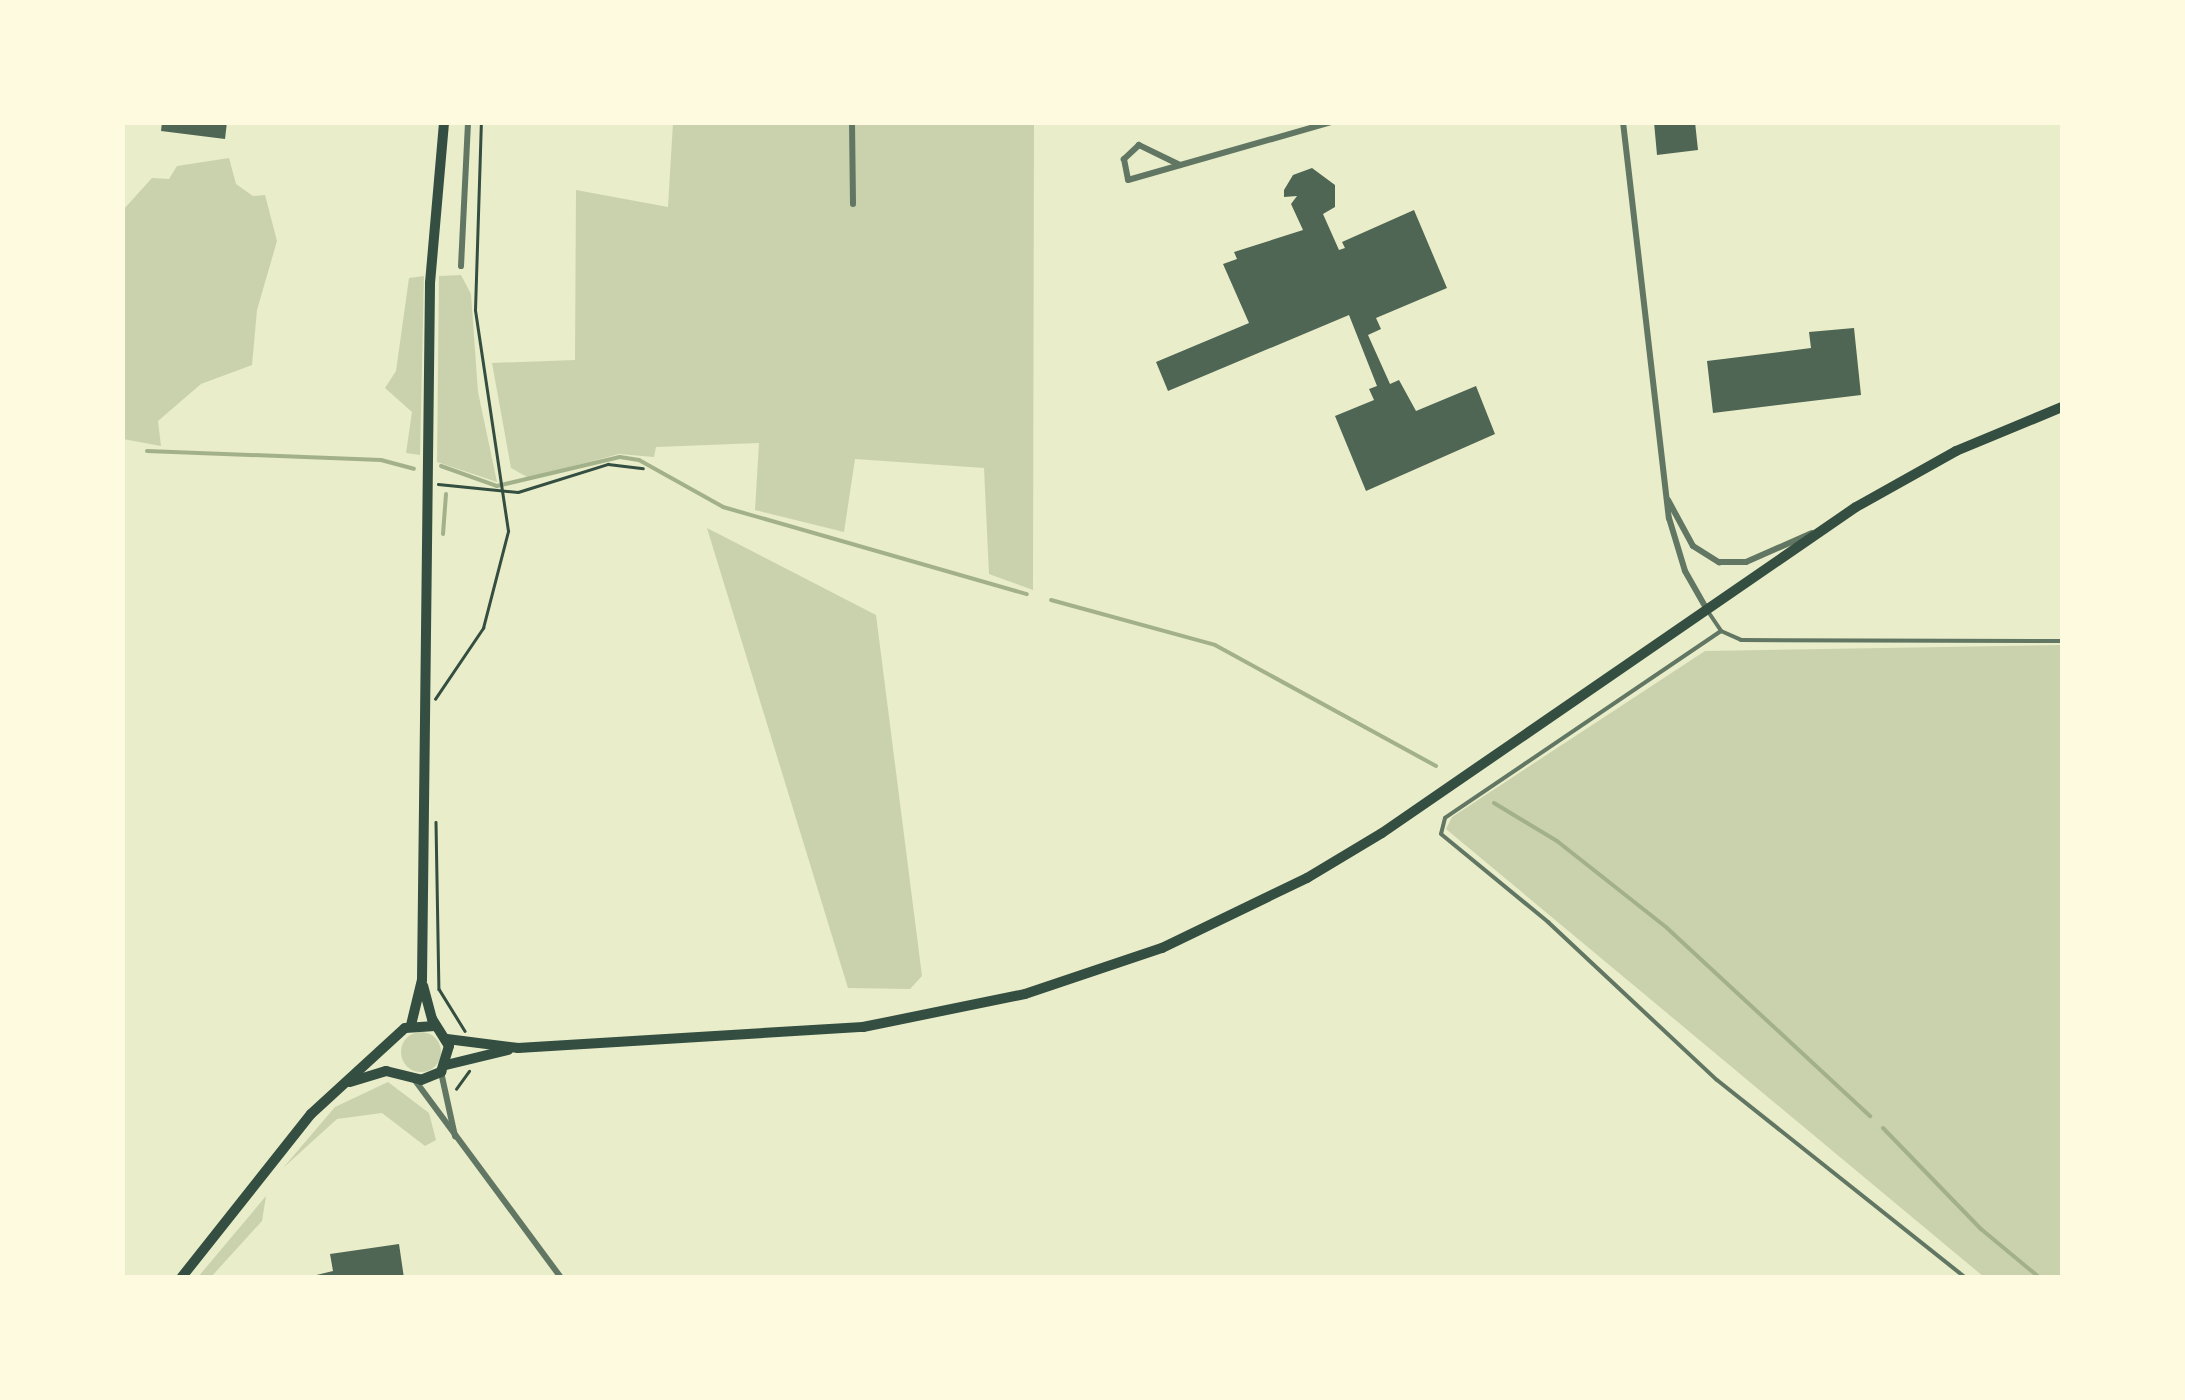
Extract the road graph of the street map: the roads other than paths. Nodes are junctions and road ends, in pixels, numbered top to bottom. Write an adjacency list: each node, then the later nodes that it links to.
1 (444, 122): 15 (main road)
2 (468, 122): 8 (street)
3 (852, 122): 7 (street)
4 (1331, 122): 6 (street)
5 (1622, 122): 10 (street)
6 (1180, 165): 6 (street)
7 (854, 204)
8 (461, 266)
9 (2062, 407): 11 (main road)
10 (1666, 494): 11 (street); 12 (street)
11 (1825, 526): 12 (main road)
12 (1706, 608): 13 (lane); 20 (main road)
13 (1721, 631): 14 (lane); 28 (lane)
14 (2062, 641)
15 (422, 980): 16 (main road); 17 (main road)
16 (411, 1025): 17 (main road); 19 (main road)
17 (435, 1026): 18 (main road)
18 (447, 1039): 20 (main road); 21 (main road)
19 (394, 1043): 22 (main road); 24 (main road)
20 (518, 1048): 21 (main road)
21 (444, 1068): 23 (main road); 25 (street)
22 (401, 1072): 23 (main road); 24 (main road)
23 (414, 1079): 25 (street)
24 (343, 1085): 26 (main road)
25 (455, 1138): 27 (street)
26 (181, 1278)
27 (560, 1278)
28 (1966, 1278)

